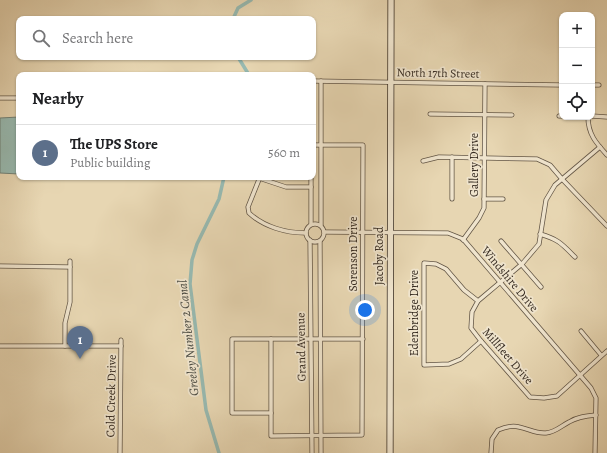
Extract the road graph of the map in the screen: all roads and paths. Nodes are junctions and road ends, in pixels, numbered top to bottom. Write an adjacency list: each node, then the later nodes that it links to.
1 (391, 0): 4 (street, Jacoby Road)
2 (316, 81): 3 (street, North 17th Street)
3 (320, 81): 4 (street, North 17th Street); 18 (street)
4 (390, 82): 5 (street, North 17th Street); 38 (street, Jacoby Road)
5 (485, 84): 6 (street, North 17th Street); 12 (street, Gallery Drive)
6 (559, 85)
7 (595, 85): 8 (street)
8 (599, 85)
9 (0, 98): 10 (street)
10 (16, 98)
11 (430, 114): 12 (street)
12 (485, 114): 13 (street); 22 (street, Gallery Drive)
13 (512, 115)
14 (595, 116): 15 (street)
15 (607, 117)
16 (588, 120): 19 (street)
17 (316, 145): 18 (street)
18 (320, 145): 33 (street); 37 (street, Sorenson Drive)
19 (600, 147): 20 (street); 24 (street)
20 (607, 155)
21 (452, 157): 22 (street); 23 (street); 29 (street)
22 (484, 157): 24 (street); 30 (street, Gallery Drive)
23 (423, 161)
24 (562, 179): 34 (street); 39 (street)
25 (259, 180): 35 (street)
26 (267, 180): 28 (street)
27 (311, 180): 28 (street)
28 (311, 188): 32 (street)
29 (452, 199)
30 (484, 199): 31 (street); 41 (street, Gallery Drive)
31 (503, 199)
32 (311, 224): 33 (street); 35 (street)
33 (321, 225): 36 (street)
34 (607, 226)
35 (306, 232): 40 (street)
36 (324, 232): 37 (street, Windshire Drive); 42 (street)
37 (363, 232): 38 (street, Windshire Drive); 56 (street, Sorenson Drive)
38 (390, 233): 41 (street, Windshire Drive); 72 (street, Jacoby Road)
39 (540, 234): 44 (street); 46 (street)
40 (310, 240): 42 (street); 54 (street, Grand Avenue)
41 (463, 240): 49 (street, Windshire Drive)
42 (320, 241): 55 (street, Grand Avenue)
43 (501, 241): 46 (street)
44 (575, 257)
45 (70, 261): 48 (street)
46 (522, 264): 49 (street); 50 (street)
47 (0, 266): 48 (street)
48 (70, 267): 60 (street)
49 (500, 283): 51 (street); 64 (street, Windshire Drive)
50 (541, 287)
51 (478, 301): 58 (street, Millfleet Drive); 58 (street, Edenbridge Drive)
52 (581, 331): 63 (street)
53 (271, 339): 54 (street); 65 (street); 65 (street)
54 (311, 339): 55 (street); 67 (street, Grand Avenue)
55 (320, 339): 56 (street); 68 (street, Grand Avenue)
56 (363, 339): 68 (street, Sorenson Drive)
57 (122, 340): 61 (street, Cold Creek Drive)
58 (481, 341): 64 (street, Millfleet Drive)
59 (0, 346): 60 (street)
60 (65, 346): 61 (street)
61 (121, 346): 69 (street, Cold Creek Drive)
62 (607, 351): 63 (street)
63 (601, 355): 64 (street)
64 (580, 376): 66 (street, Windshire Drive)
65 (271, 413): 67 (street)
66 (596, 415): 73 (street); 74 (street, Windshire Drive)
67 (312, 436): 68 (street); 70 (street, Grand Avenue)
68 (321, 436): 71 (street, Grand Avenue)
69 (120, 453)
70 (312, 453)
71 (322, 453)
72 (390, 453)
73 (491, 453)
74 (595, 453)

